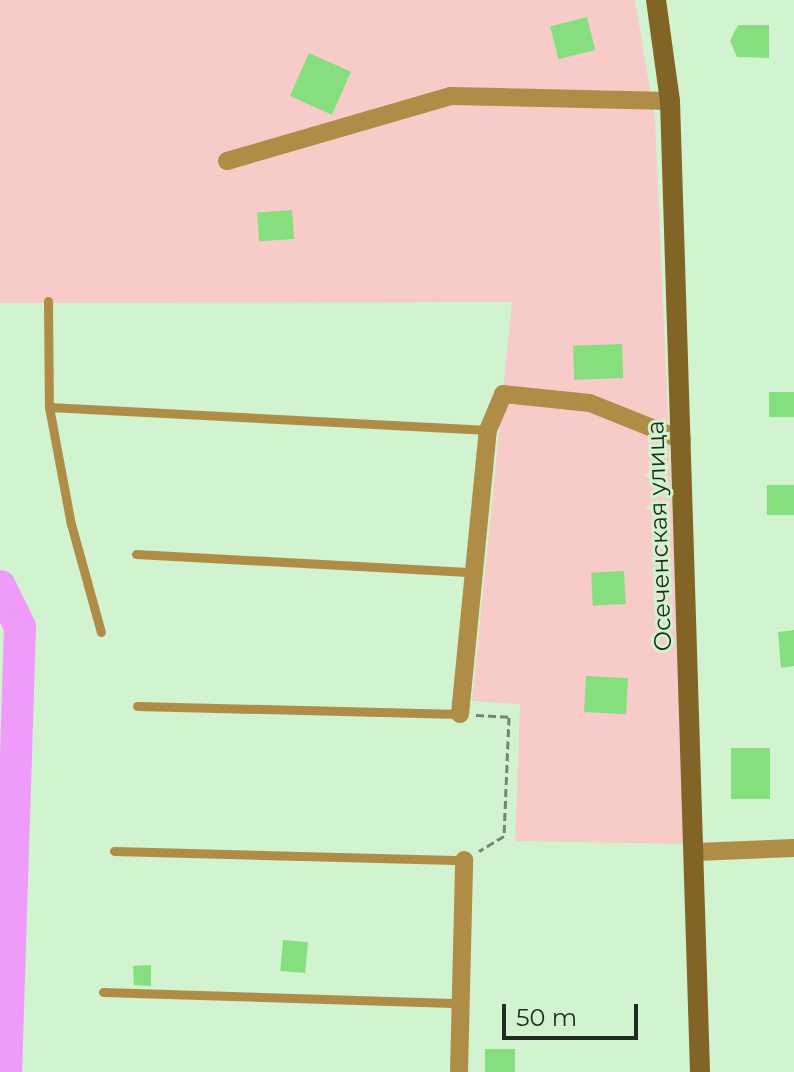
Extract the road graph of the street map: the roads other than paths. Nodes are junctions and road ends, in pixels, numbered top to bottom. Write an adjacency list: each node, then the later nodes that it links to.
1 (656, 0): 2 (street, Осеченская улица)
2 (670, 101): 3 (street); 7 (street, Осеченская улица)
3 (227, 161)
4 (48, 301): 5 (lane)
5 (49, 407): 6 (lane); 10 (lane)
6 (488, 430): 7 (street); 9 (street)
7 (682, 440): 15 (street, Осеченская улица)
8 (136, 554): 9 (lane)
9 (473, 572): 12 (street)
10 (101, 632)
11 (137, 706): 12 (lane)
12 (460, 714)
13 (794, 848): 15 (street)
14 (114, 851): 16 (lane)
15 (696, 852): 20 (street, Осеченская улица)
16 (464, 860): 18 (street)
17 (103, 992): 18 (lane)
18 (461, 1003): 19 (street)
19 (459, 1072)
20 (700, 1072)

